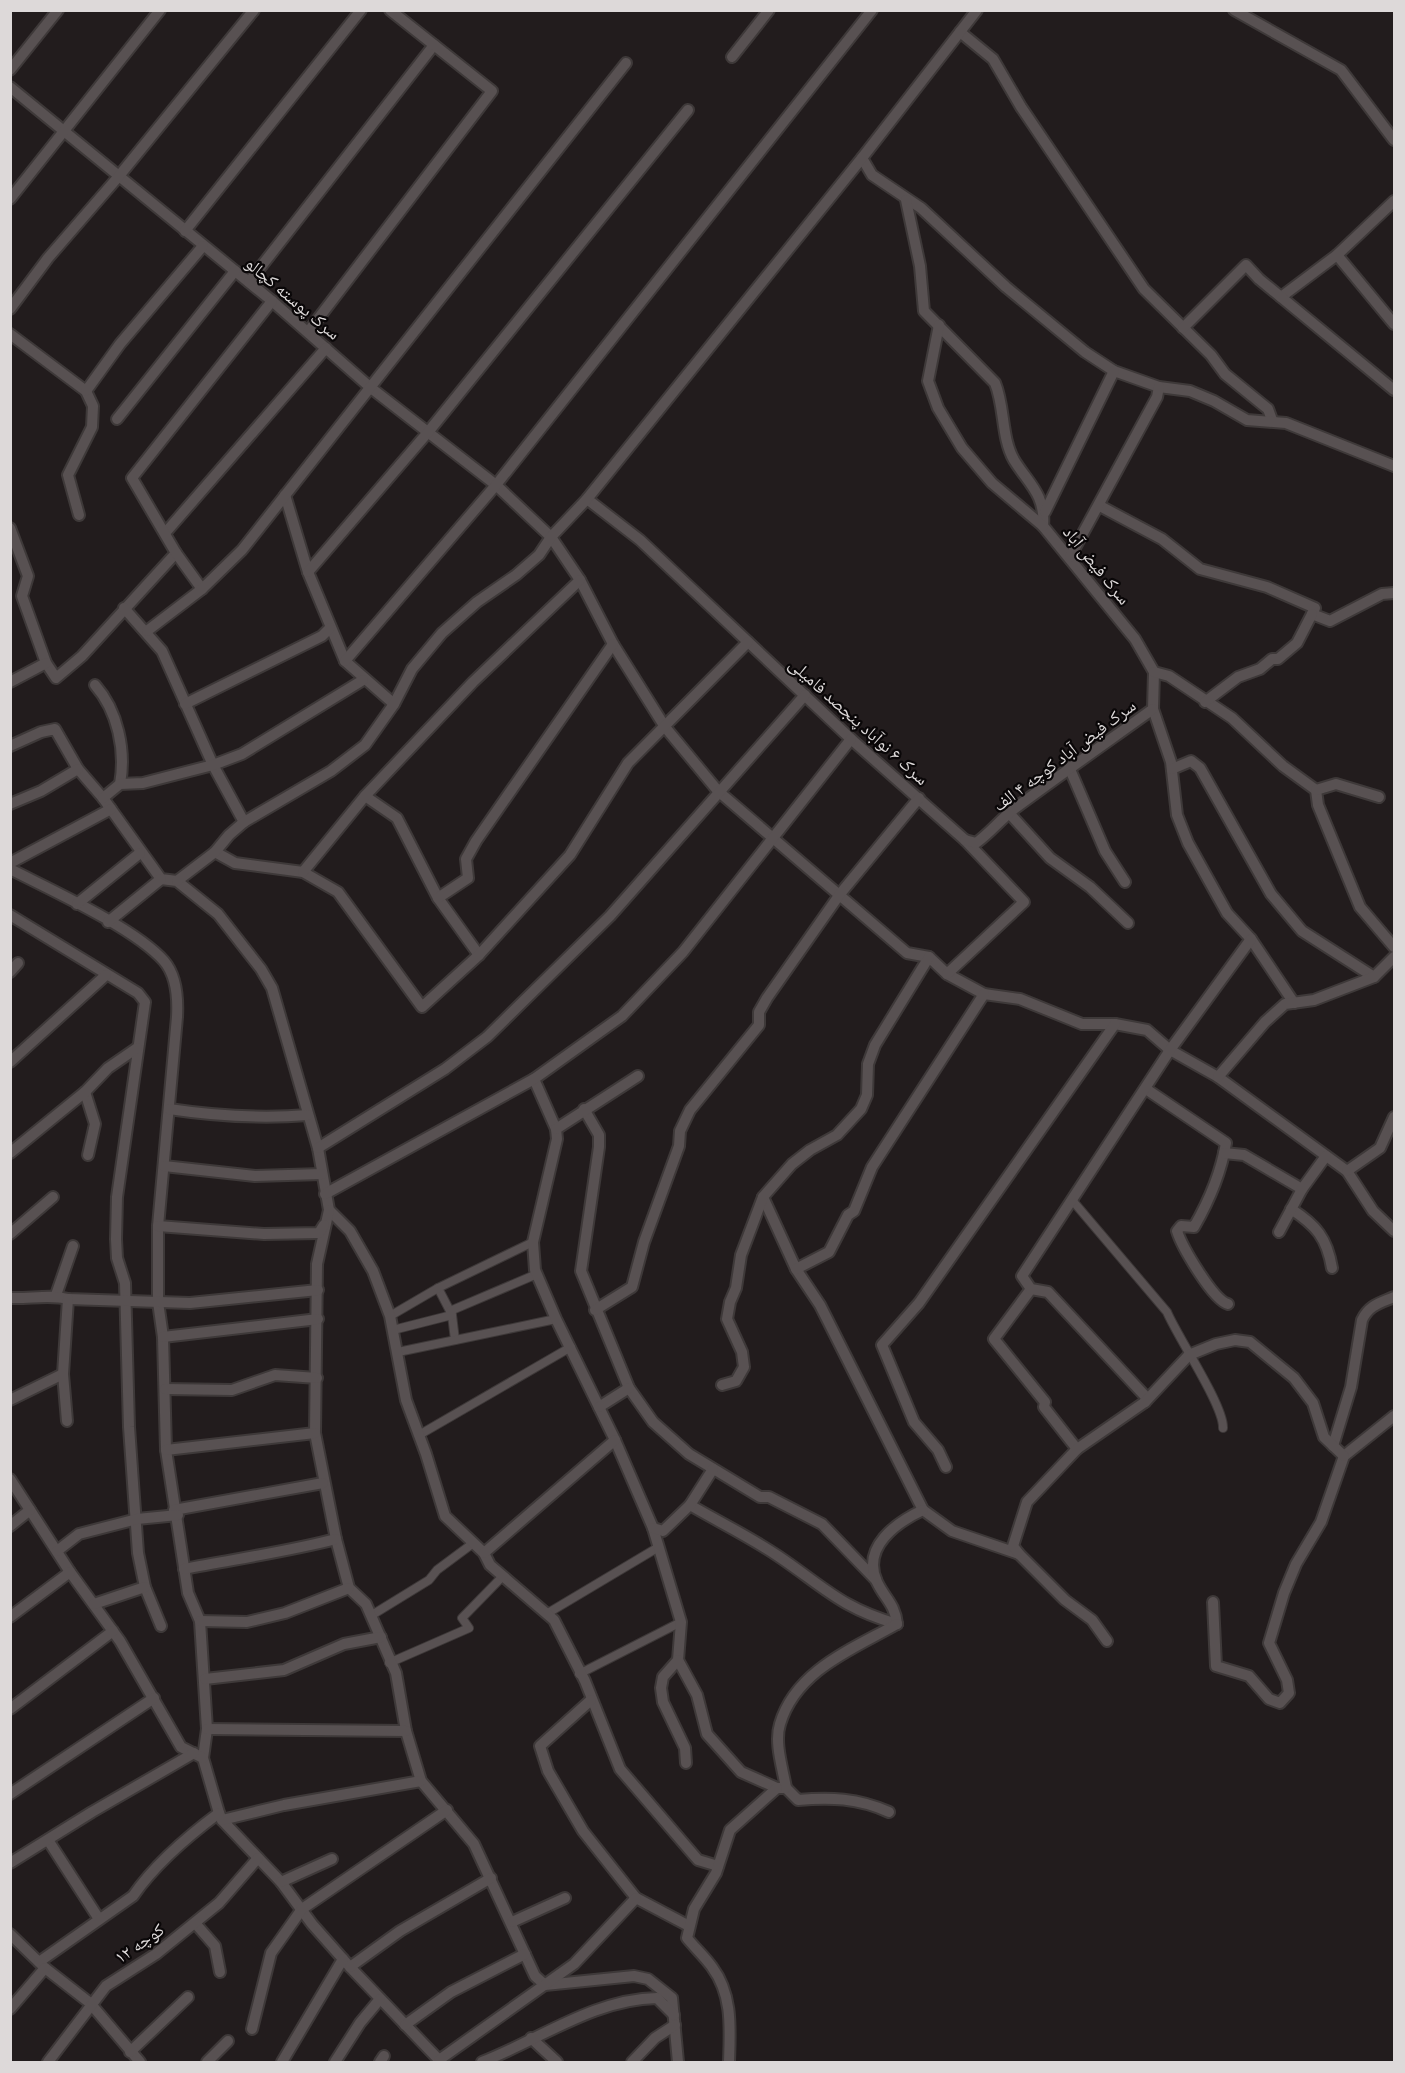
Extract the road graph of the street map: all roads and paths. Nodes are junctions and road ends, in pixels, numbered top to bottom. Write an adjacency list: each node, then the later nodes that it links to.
1 (58, 10): 14 (street)
2 (160, 10): 17 (street)
3 (254, 10): 20 (street)
4 (361, 10): 24 (street)
5 (390, 10): 11 (street)
6 (769, 10): 12 (street)
7 (872, 10): 47 (street)
8 (976, 10): 10 (street)
9 (1234, 10): 18 (street)
10 (960, 32): 19 (street); 34 (street)
11 (434, 45): 28 (street); 35 (street)
12 (732, 57)
13 (626, 63): 40 (street)
14 (10, 70)
15 (12, 92): 17 (street, سرک پوسته کچالو)
16 (688, 110): 45 (street)
17 (64, 131): 20 (street, سرک پوسته کچالو); 21 (street)
18 (1395, 140)
19 (862, 158): 22 (street); 49 (street)
20 (119, 176): 24 (street, سرک پوسته کچالو); 31 (street)
21 (10, 199)
22 (906, 200): 33 (street, سرک فيض آباد); 38 (street)
23 (1395, 201): 26 (street)
24 (185, 231): 25 (street, سرک پوسته کچالو)
25 (203, 246): 27 (street, سرک پوسته کچالو); 42 (street)
26 (1337, 255): 29 (street); 32 (street)
27 (235, 271): 28 (street, سرک پوسته کچالو); 43 (street)
28 (249, 282): 30 (street, سرک پوسته کچالو)
29 (1281, 297): 34 (street); 41 (street)
30 (272, 301): 35 (street, سرک پوسته کچالو); 55 (street)
31 (10, 309)
32 (1395, 324)
33 (939, 325): 51 (street, سرک فيض آباد); 53 (street)
34 (1182, 328): 44 (street)
35 (308, 332): 37 (street, سرک پوسته کچالو)
36 (10, 334): 42 (street)
37 (326, 348): 40 (street, سرک پوسته کچالو); 55 (street)
38 (1114, 371): 39 (street); 51 (street)
39 (1159, 387): 44 (street); 50 (street)
40 (371, 388): 45 (street, سرک پوسته کچالو); 48 (street)
41 (1395, 390)
42 (86, 391): 52 (street)
43 (117, 419)
44 (1272, 420): 46 (street)
45 (429, 431): 47 (street, سرک پوسته کچالو); 59 (street)
46 (1395, 466)
47 (496, 485): 56 (street, سرک پوسته کچالو); 69 (street)
48 (285, 495): 59 (street); 61 (street)
49 (587, 499): 56 (street); 67 (street, سرک ۶ نوآباد پنجصد فامیلی)
50 (1100, 506): 58 (street); 64 (street)
51 (1045, 512): 53 (street, سرک فيض آباد)
52 (79, 515)
53 (1043, 526): 58 (street, سرک فيض آباد)
54 (10, 528): 70 (street)
55 (166, 532): 57 (street)
56 (551, 537): 60 (street, سرک پوسته کچالو); 78 (street)
57 (176, 553): 61 (street); 63 (street)
58 (1070, 557): 71 (street, سرک فيض آباد)
59 (308, 572): 65 (street)
60 (580, 580): 68 (street, سرک پوسته کچالو); 90 (street)
61 (202, 589): 66 (street)
62 (1395, 593): 64 (street)
63 (124, 608): 66 (street); 70 (street)
64 (1312, 614): 76 (street)
65 (330, 628): 69 (street); 77 (street)
66 (147, 631): 77 (street)
67 (748, 642): 75 (street, سرک ۶ نوآباد پنجصد فامیلی); 80 (street)
68 (613, 644): 80 (street, سرک پوسته کچالو); 109 (street)
69 (345, 661): 72 (street)
70 (46, 663): 73 (street)
71 (1154, 672): 76 (street); 79 (street)
72 (363, 680): 78 (street); 83 (street)
73 (10, 682)
74 (95, 685): 87 (street)
75 (805, 695): 81 (street, سرک ۶ نوآباد پنجصد فامیلی); 89 (street)
76 (1205, 702): 88 (street)
77 (185, 704): 83 (street)
78 (394, 704): 97 (street)
79 (1153, 708): 84 (street, سرک فيض آباد کوچه ۴ الف); 86 (street)
80 (665, 727): 89 (street, سرک پوسته کچالو); 116 (street)
81 (850, 739): 93 (street, سرک ۶ نوآباد پنجصد فامیلی); 98 (street)
82 (10, 747): 85 (street)
83 (213, 765): 87 (street); 97 (street)
84 (1069, 767): 96 (street, سرک فيض آباد کوچه ۴ الف); 107 (street)
85 (78, 769): 92 (street); 94 (street)
86 (1172, 769): 114 (street); 121 (street)
87 (120, 784): 92 (street)
88 (1316, 790): 91 (street); 115 (street)
89 (718, 791): 98 (street, سرک پوسته کچالو); 141 (street)
90 (365, 796): 104 (street); 109 (street)
91 (1379, 797)
92 (103, 798): 95 (street)
93 (919, 798): 99 (street, سرک ۶ نوآباد پنجصد فامیلی); 108 (street)
94 (10, 804)
95 (111, 809): 101 (street); 102 (street)
96 (1009, 813): 99 (street, سرک فيض آباد کوچه ۴ الف); 113 (street)
97 (244, 822): 100 (street)
98 (774, 837): 108 (street, سرک پوسته کچالو); 132 (street)
99 (965, 840): 122 (street, سرک ۶ نوآباد پنجصد فامیلی)
100 (215, 852): 104 (street); 106 (street)
101 (140, 853): 105 (street); 110 (street)
102 (10, 863)
103 (10, 869): 110 (street)
104 (303, 872): 116 (street)
105 (161, 879): 106 (street); 112 (street)
106 (177, 881): 137 (street)
107 (1125, 882)
108 (840, 894): 117 (street, سرک پوسته کچالو); 176 (street)
109 (438, 898): 116 (street)
110 (77, 904): 112 (street)
111 (10, 915): 123 (street)
112 (108, 922): 135 (street)
113 (1128, 923)
114 (1251, 939): 125 (street); 128 (street)
115 (1395, 947)
116 (479, 955)
117 (929, 957): 122 (street); 152 (street)
118 (1395, 957): 121 (street)
119 (18, 963): 120 (street)
120 (10, 972)
121 (1381, 973): 125 (street)
122 (947, 974): 124 (street)
123 (106, 975): 127 (street); 129 (street)
124 (984, 994): 126 (street); 164 (street)
125 (1294, 1003): 131 (street)
126 (1115, 1024): 128 (street); 205 (street)
127 (137, 1048): 134 (street); 173 (street)
128 (1170, 1050): 131 (street); 133 (street)
129 (10, 1062)
130 (639, 1076): 136 (street)
131 (1218, 1077): 145 (street)
132 (534, 1079): 139 (street); 150 (street)
133 (1146, 1089): 143 (street); 153 (street)
134 (85, 1092): 142 (street); 144 (street)
135 (169, 1109): 137 (street); 146 (street)
136 (584, 1109): 139 (street); 176 (street)
137 (308, 1114): 141 (street)
138 (1395, 1116): 140 (street)
139 (556, 1129): 161 (street)
140 (1389, 1142): 147 (street)
141 (318, 1148): 148 (street)
142 (10, 1153)
143 (1224, 1153): 149 (street); 175 (street)
144 (88, 1155)
145 (1326, 1156): 147 (street); 149 (street)
146 (164, 1167): 148 (street); 157 (street)
147 (1347, 1171): 158 (street)
148 (322, 1174): 150 (street)
149 (1302, 1189): 155 (street)
150 (325, 1194): 154 (street)
151 (53, 1197): 160 (street)
152 (763, 1197): 164 (street); 189 (street)
153 (1072, 1200): 167 (street); 186 (street)
154 (329, 1209): 156 (street); 178 (street)
155 (1291, 1209): 159 (street); 163 (street)
156 (325, 1223): 157 (street); 168 (street)
157 (158, 1226): 174 (street)
158 (1395, 1231)
159 (1279, 1232)
160 (10, 1234)
161 (533, 1242): 165 (street); 166 (street)
162 (73, 1246): 169 (street)
163 (1332, 1268)
164 (796, 1269): 211 (street)
165 (537, 1274): 177 (street); 180 (street)
166 (438, 1288): 177 (street); 178 (street)
167 (1031, 1289): 193 (street); 202 (street)
168 (318, 1290): 174 (street); 179 (street)
169 (56, 1295): 170 (street); 172 (street)
170 (10, 1298)
171 (1395, 1298): 201 (street)
172 (68, 1299): 173 (street); 187 (street)
173 (124, 1300): 174 (street); 213 (street)
174 (158, 1302): 182 (street)
175 (1228, 1304)
176 (595, 1310): 190 (street)
177 (451, 1313): 181 (street); 183 (street)
178 (390, 1316): 181 (street)
179 (318, 1319): 182 (street); 188 (street)
180 (556, 1319): 183 (street); 184 (street)
181 (393, 1330): 185 (street)
182 (163, 1337): 191 (street)
183 (455, 1340): 185 (street)
184 (571, 1347): 194 (street); 199 (street)
185 (398, 1353): 199 (street)
186 (1189, 1355): 193 (street); 197 (street); 201 (street)
187 (63, 1374): 192 (street); 196 (street)
188 (318, 1378): 191 (street); 198 (street)
189 (722, 1385)
190 (629, 1388): 194 (street); 206 (street)
191 (165, 1389): 203 (street)
192 (10, 1400)
193 (1144, 1402): 202 (street)
194 (599, 1407): 200 (street)
195 (1395, 1416): 204 (street)
196 (67, 1421)
197 (1224, 1428)
198 (315, 1433): 203 (street); 208 (street)
199 (419, 1435): 217 (street)
200 (615, 1440): 215 (street); 220 (street)
201 (1333, 1446): 204 (street)
202 (1077, 1449): 221 (street)
203 (166, 1450): 212 (street)
204 (1344, 1456): 228 (street)
205 (946, 1467)
206 (714, 1469): 209 (street); 225 (street)
207 (10, 1479): 210 (street)
208 (323, 1483): 212 (street); 216 (street)
209 (690, 1505): 215 (street); 235 (street)
210 (30, 1510): 214 (street); 219 (street)
211 (923, 1510): 221 (street); 225 (street)
212 (176, 1513): 213 (street); 222 (street)
213 (137, 1520): 219 (street); 226 (street)
214 (10, 1526)
215 (653, 1528): 218 (street)
216 (336, 1539): 222 (street); 227 (street)
217 (472, 1545): 220 (street); 231 (street)
218 (657, 1548): 230 (street); 234 (street)
219 (57, 1551): 223 (street)
220 (484, 1553): 224 (street)
221 (1019, 1554): 239 (street)
222 (184, 1569): 233 (street)
223 (70, 1572): 229 (street); 232 (street)
224 (502, 1576): 230 (street); 241 (street)
225 (876, 1580): 235 (street)
226 (144, 1587): 229 (street); 236 (street)
227 (349, 1588): 231 (street); 233 (street)
228 (1213, 1602)
229 (94, 1604): 237 (street)
230 (548, 1613): 242 (street)
231 (372, 1615): 238 (street)
232 (10, 1617)
233 (200, 1621): 243 (street)
234 (681, 1622): 240 (street); 242 (street)
235 (897, 1624): 252 (street)
236 (161, 1626)
237 (113, 1631): 244 (street); 246 (street)
238 (381, 1636): 241 (street); 243 (street)
239 (1107, 1641)
240 (678, 1660): 250 (street); 252 (street)
241 (389, 1663): 248 (street)
242 (579, 1674): 245 (street)
243 (205, 1679): 247 (street)
244 (154, 1698): 249 (street); 253 (street)
245 (591, 1700): 261 (street); 265 (street)
246 (10, 1709)
247 (207, 1729): 248 (street); 249 (street)
248 (406, 1731): 251 (street)
249 (199, 1755): 256 (street); 257 (street)
250 (686, 1763)
251 (421, 1781): 254 (street); 256 (street)
252 (782, 1788): 255 (street); 261 (street)
253 (10, 1794)
254 (447, 1810): 262 (street); 266 (street)
255 (889, 1812)
256 (220, 1816): 258 (street); 267 (street)
257 (48, 1839): 260 (street); 267 (street)
258 (258, 1858): 263 (street); 269 (street, کوچه ۱۲)
259 (332, 1859): 263 (street)
260 (10, 1863)
261 (718, 1866): 270 (street)
262 (491, 1878): 268 (street); 273 (street)
263 (281, 1882): 266 (street)
264 (565, 1898): 268 (street)
265 (636, 1898): 270 (street); 276 (street)
266 (302, 1909): 273 (street); 283 (street)
267 (99, 1919): 274 (street)
268 (512, 1922): 272 (street)
269 (195, 1923): 275 (street); 279 (street, کوچه ۱۲)
270 (689, 1926): 296 (street)
271 (10, 1934): 274 (street)
272 (525, 1954): 276 (street); 282 (street)
273 (347, 1963): 278 (street); 290 (street)
274 (42, 1965): 279 (street); 280 (street)
275 (220, 1972)
276 (545, 1985): 281 (street); 287 (street)
277 (188, 1997): 286 (street)
278 (380, 1999): 282 (street); 291 (street)
279 (90, 2003): 286 (street); 288 (street, کوچه ۱۲)
280 (10, 2009)
281 (675, 2020): 284 (street); 294 (street); 295 (street)
282 (405, 2025): 287 (street)
283 (252, 2029)
284 (531, 2038): 292 (street); 293 (street)
285 (228, 2040): 289 (street)
286 (134, 2058)
287 (440, 2061)
288 (48, 2062)
289 (207, 2062)
290 (282, 2062)
291 (335, 2062)
292 (482, 2062)
293 (557, 2062)
294 (632, 2062)
295 (678, 2062)
296 (729, 2062)

